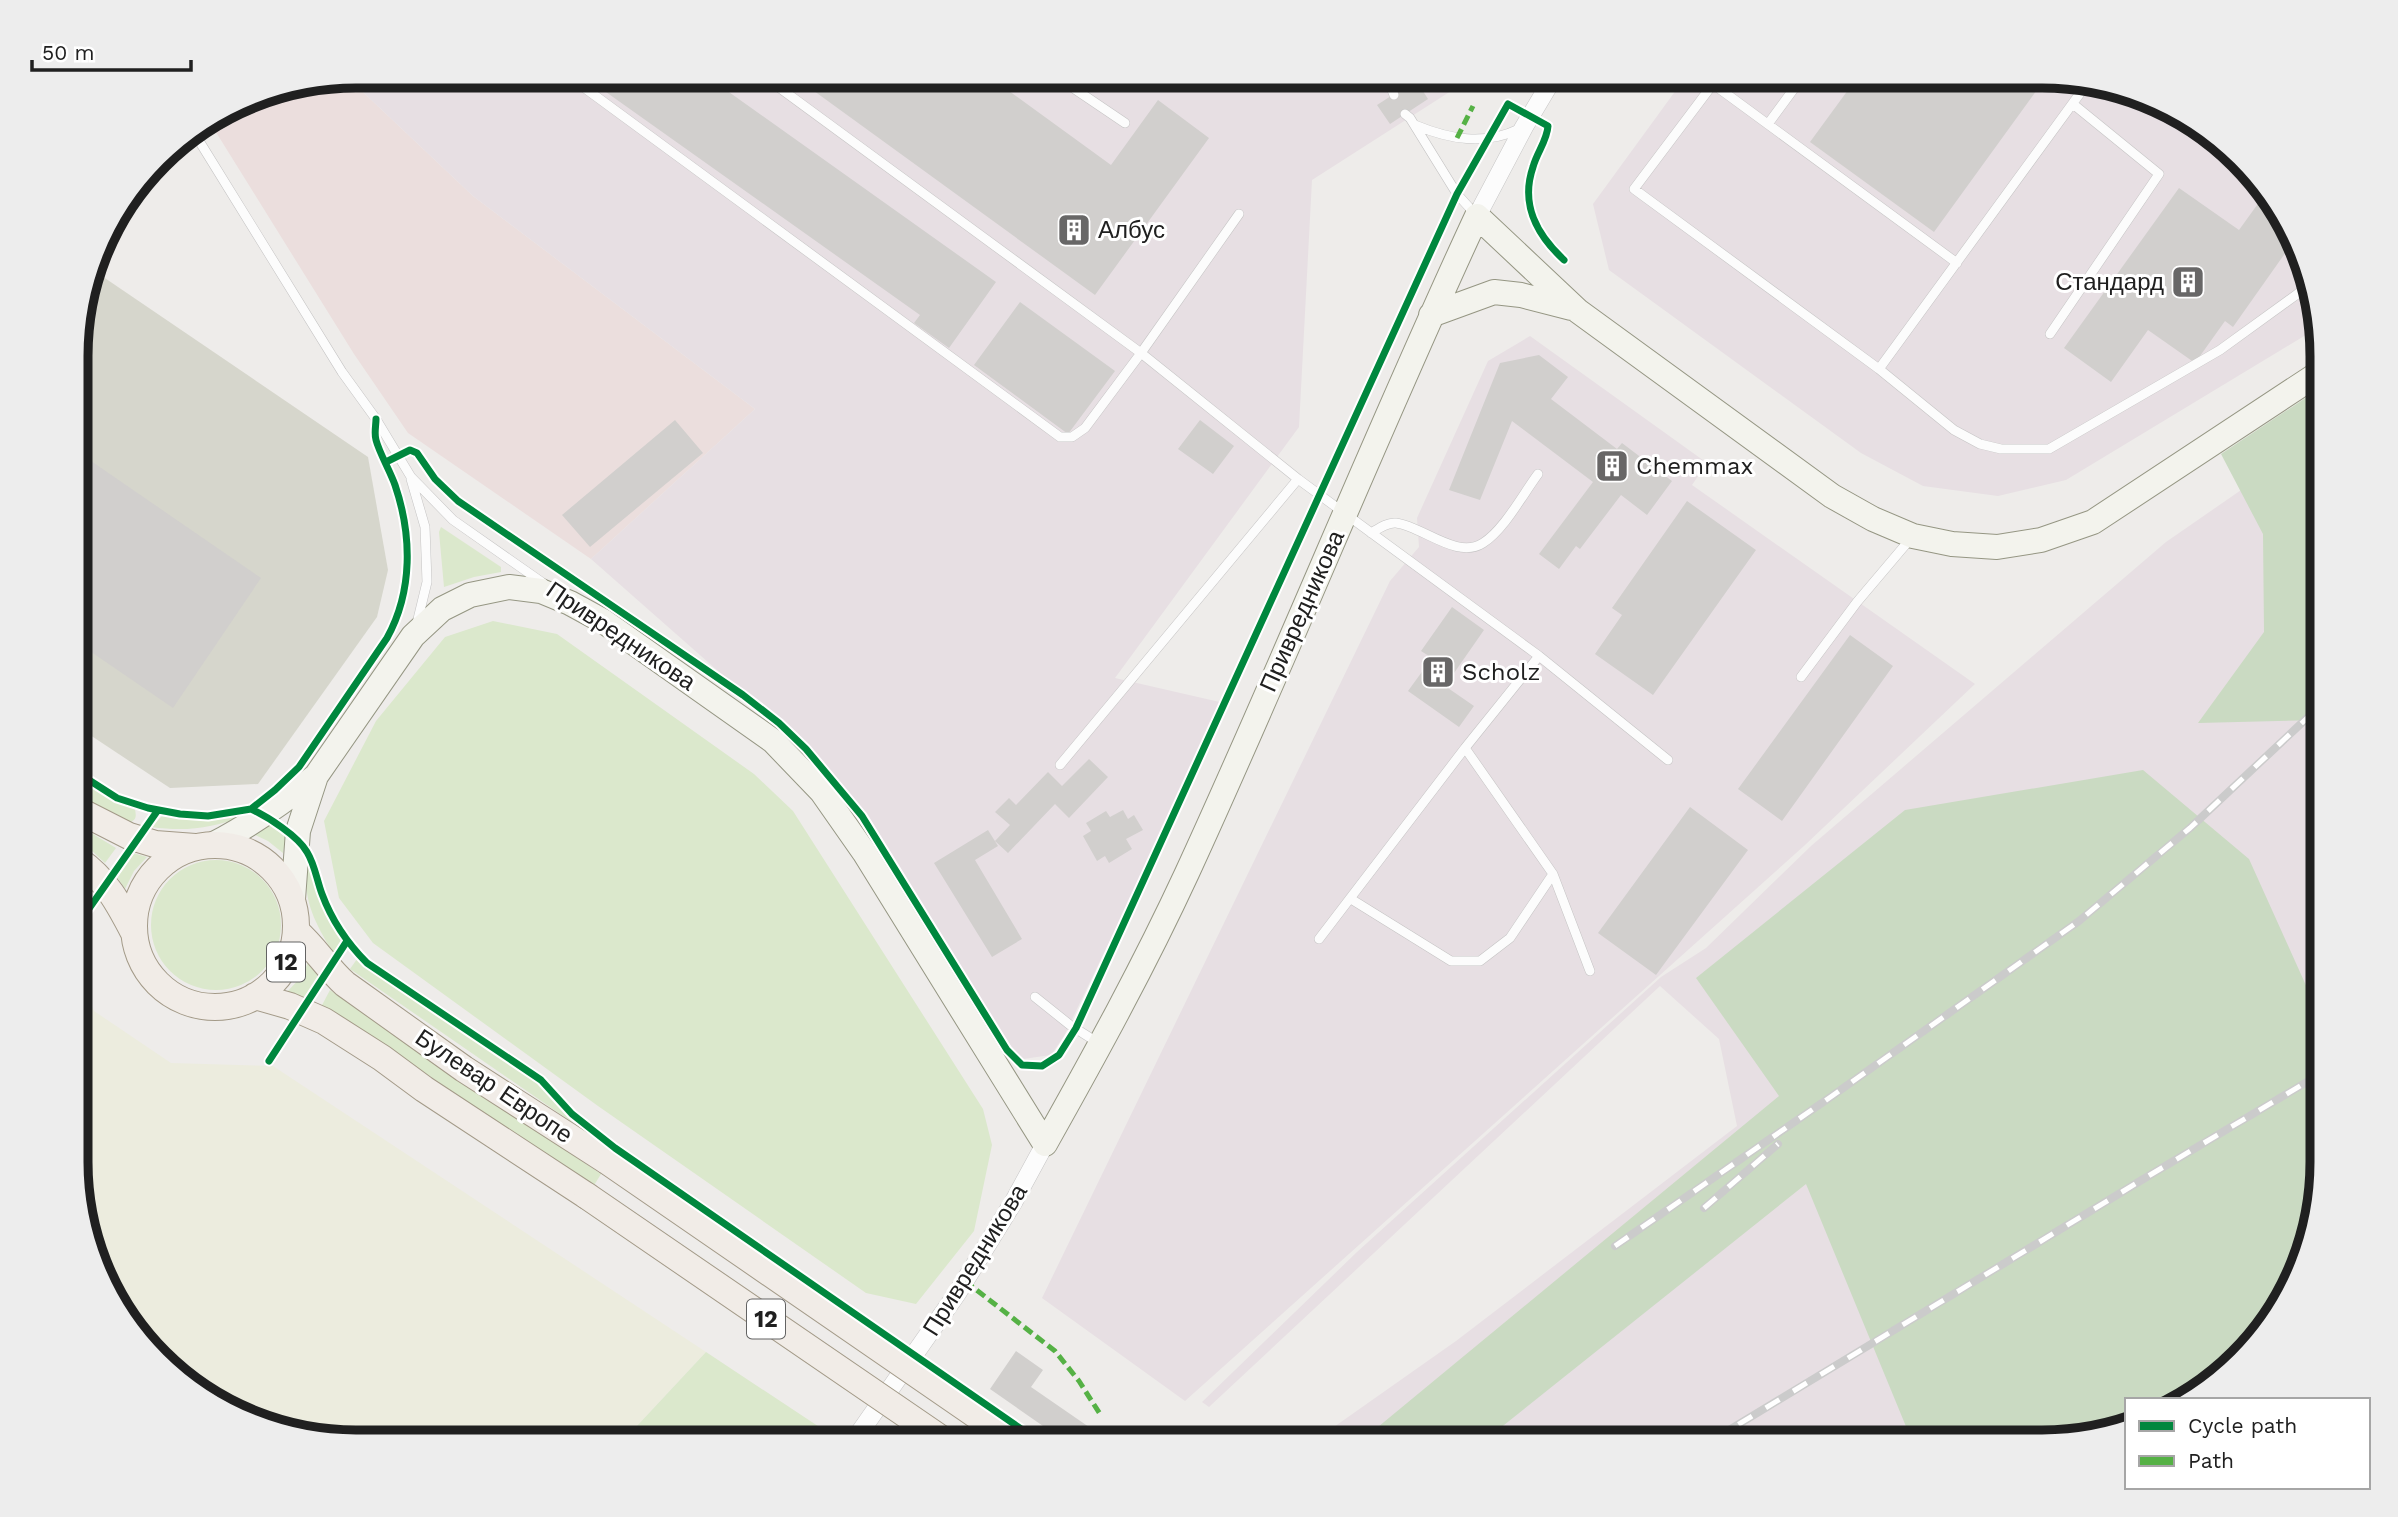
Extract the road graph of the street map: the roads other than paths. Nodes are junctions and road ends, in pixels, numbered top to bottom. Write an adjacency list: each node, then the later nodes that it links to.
1 (585, 88): 25 (lane)
2 (780, 88): 25 (lane)
3 (1080, 88): 13 (lane)
4 (1391, 88): 10 (lane)
5 (1547, 88): 16 (street, Привредникова)
6 (1710, 88): 26 (lane)
7 (1718, 88): 14 (lane)
8 (1794, 88): 14 (lane)
9 (2082, 91): 11 (lane)
10 (1394, 95)
11 (2073, 104): 20 (lane); 24 (lane)
12 (1405, 114): 15 (lane)
13 (1125, 122)
14 (1768, 124): 20 (lane)
15 (1415, 125): 16 (lane); 19 (lane)
16 (1524, 127): 19 (street, Привредникова)
17 (198, 139): 29 (lane, Привредникова)
18 (1239, 214): 25 (lane)
19 (1477, 216): 22 (street); 23 (street, Привредникова)
20 (1956, 263): 26 (lane)
21 (2302, 291): 26 (lane)
22 (1578, 311): 23 (street); 33 (street)
23 (1431, 315): 31 (street, Привредникова)
24 (2050, 334)
25 (1141, 353): 30 (lane)
26 (1879, 369)
27 (2310, 379): 33 (street)
28 (1538, 474): 32 (lane)
29 (411, 477): 34 (lane, Привредникова); 35 (lane)
30 (1298, 479): 31 (lane); 40 (lane)
31 (1345, 514): 32 (lane); 54 (street, Привредникова)
32 (1371, 533): 36 (lane)
33 (1913, 536): 37 (lane)
34 (570, 603): 35 (street); 55 (street, Привредникова)
35 (413, 636): 41 (street)
36 (1539, 656): 38 (lane); 39 (lane)
37 (1801, 677)
38 (1465, 748): 45 (lane); 47 (lane)
39 (1668, 760)
40 (1059, 765)
41 (316, 776): 43 (street); 46 (street)
42 (88, 815): 43 (main road, 12)
43 (205, 846): 46 (main road, 12); 49 (main road, 12)
44 (88, 867): 49 (main road, 12)
45 (1553, 874): 47 (lane); 51 (lane)
46 (293, 899): 48 (main road, 12)
47 (1351, 899): 50 (lane)
48 (297, 932): 52 (main road, 12); 58 (main road, Булевар Европе / 12, bridge)
49 (134, 933): 52 (main road, 12)
50 (1319, 939)
51 (1590, 971)
52 (255, 996): 57 (main road, Булевар Европе / 12, bridge)
53 (1035, 996): 54 (lane)
54 (1101, 1045): 55 (street, Привредникова)
55 (1045, 1144): 56 (street, Привредникова)
56 (861, 1430)
57 (930, 1430)
58 (999, 1430)

